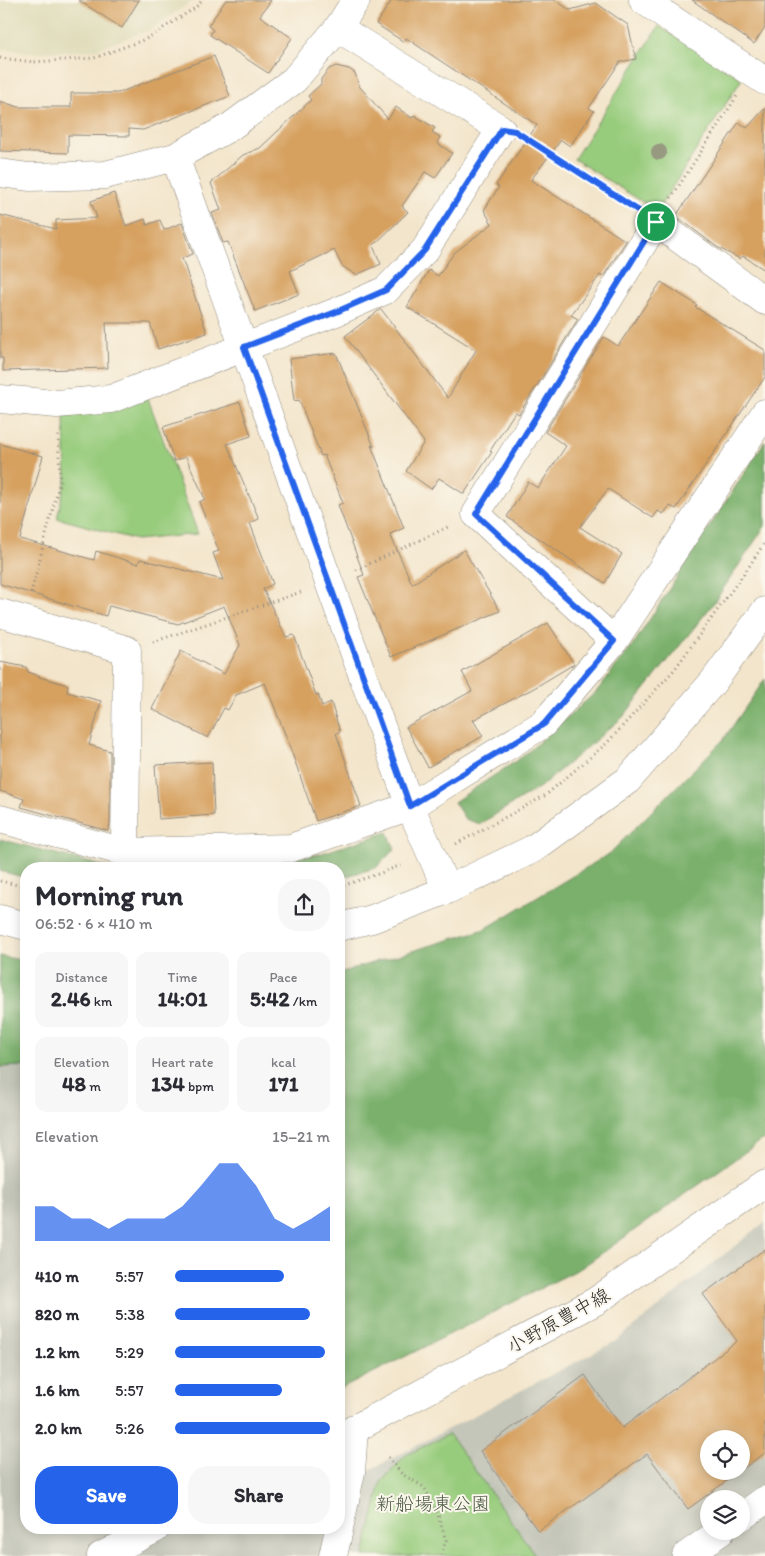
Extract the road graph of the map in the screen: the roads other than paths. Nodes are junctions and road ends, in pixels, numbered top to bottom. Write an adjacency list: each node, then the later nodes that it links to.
1 (356, 0): 3 (street)
2 (643, 0): 4 (street)
3 (338, 28): 5 (street); 8 (street)
4 (761, 69)
5 (175, 157): 6 (street); 8 (street)
6 (0, 173)
7 (765, 301): 13 (street)
8 (244, 347): 9 (street); 14 (street)
9 (0, 399)
10 (765, 413): 13 (street)
11 (765, 611): 17 (street)
12 (12, 617): 16 (street)
13 (614, 641): 14 (street)
14 (410, 806): 16 (street); 17 (street)
15 (0, 819): 16 (street)
16 (125, 852)
17 (447, 890): 20 (street)
18 (0, 918): 19 (street)
19 (20, 924)
20 (345, 926)
21 (765, 1184): 22 (street, 小野原豊中線)
22 (346, 1433): 23 (street)
23 (345, 1500)
24 (765, 1500): 25 (street)
25 (750, 1511)
26 (145, 1534): 29 (street)
27 (338, 1534): 30 (street)
28 (708, 1540): 31 (street)
29 (100, 1556)
30 (333, 1556)
31 (686, 1556)

